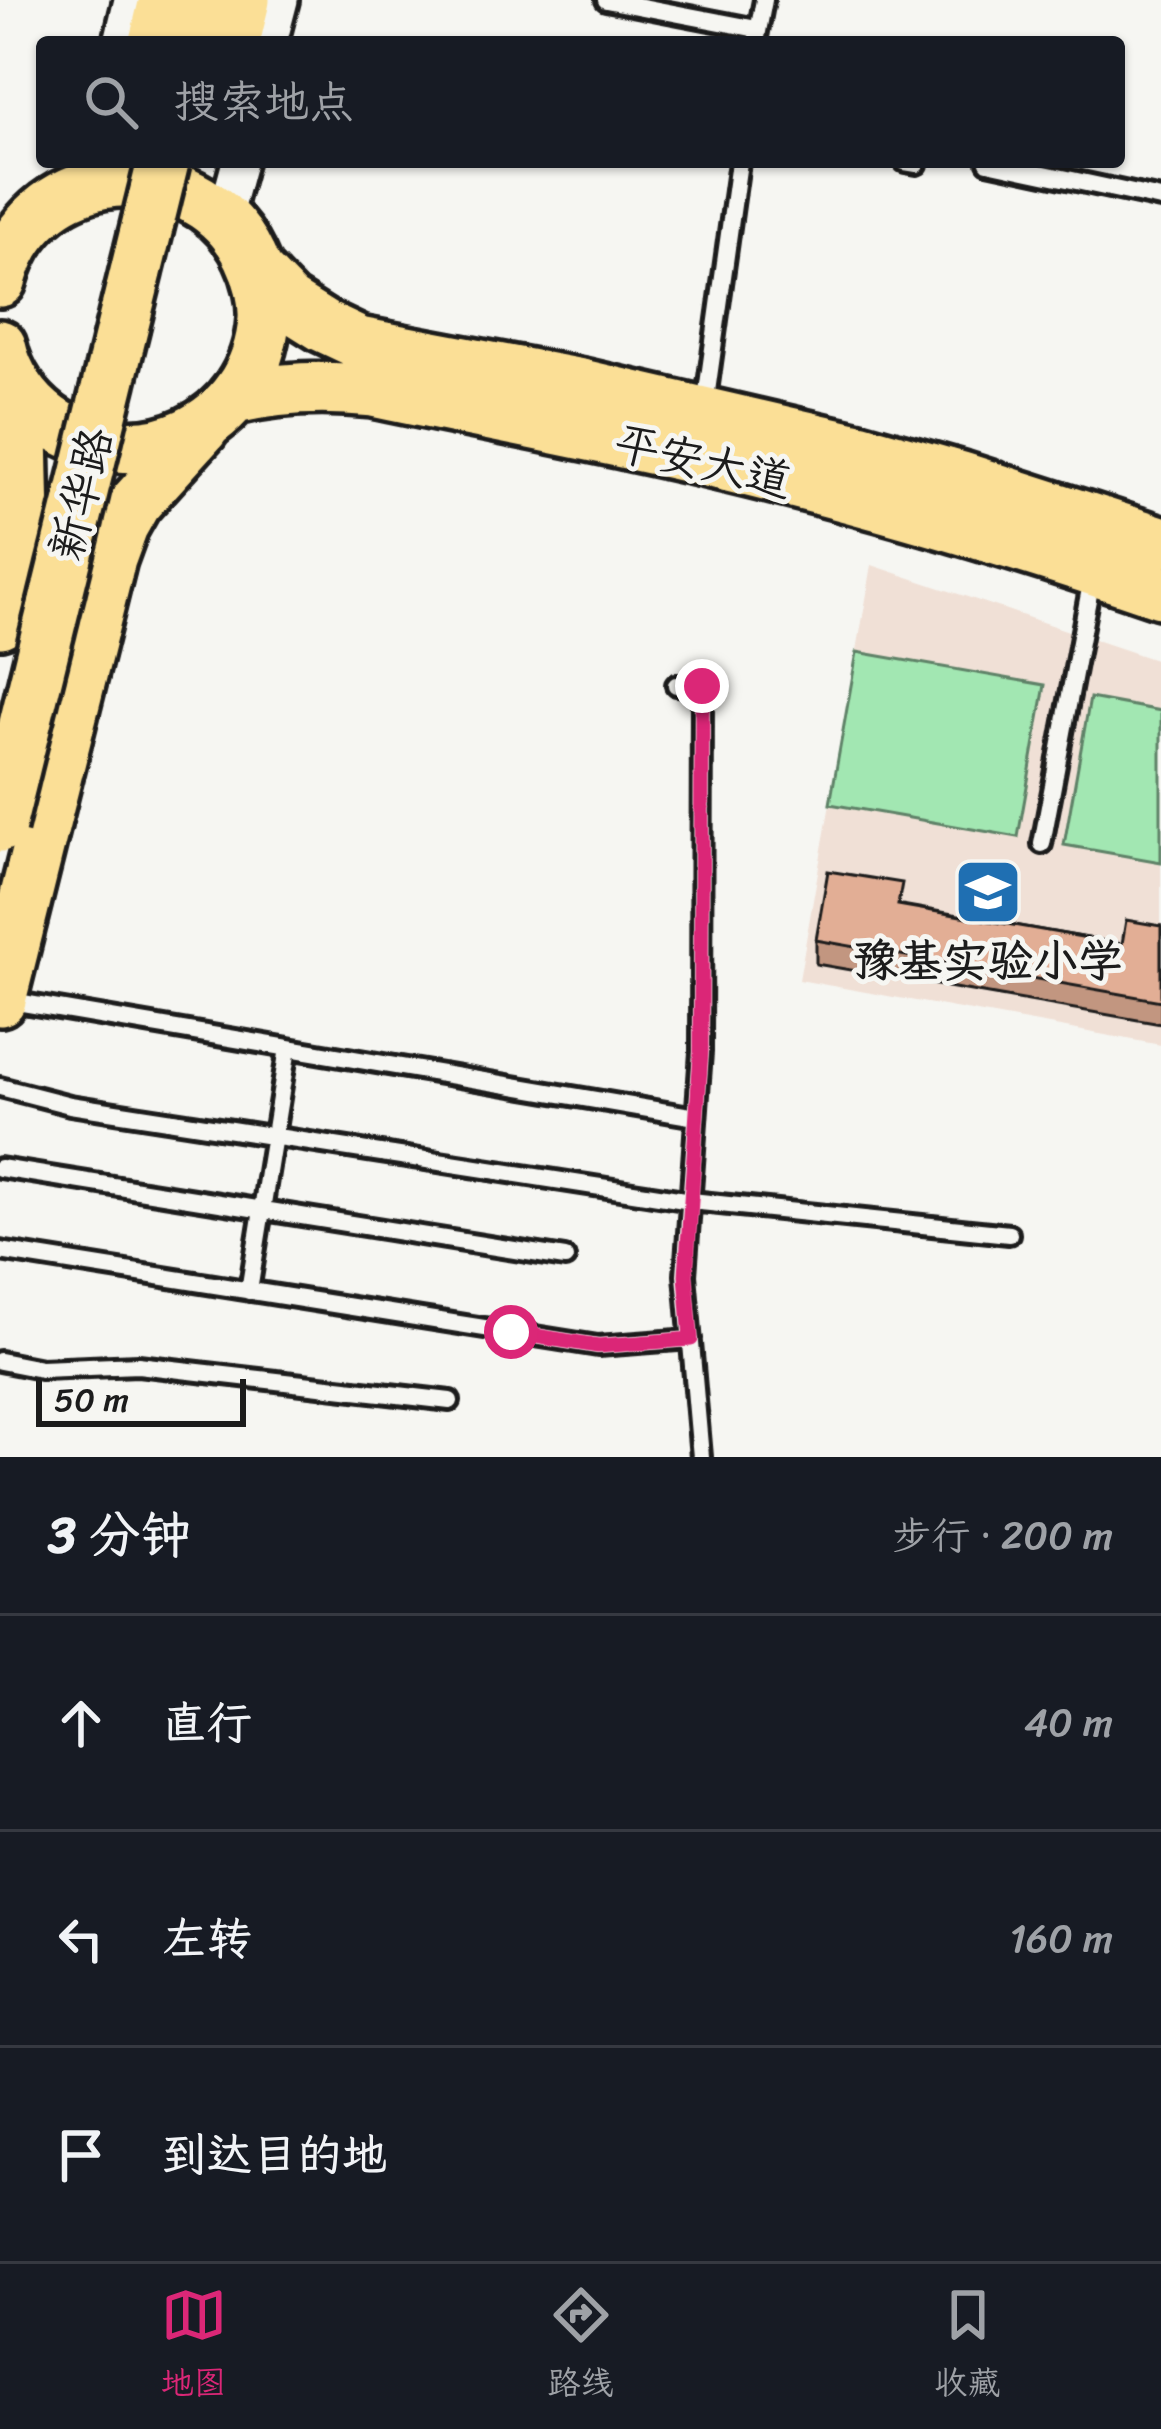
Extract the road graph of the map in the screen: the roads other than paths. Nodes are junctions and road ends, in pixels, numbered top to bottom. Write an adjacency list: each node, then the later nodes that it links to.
1 (131, 0): 9 (street)
2 (165, 0): 10 (main road)
3 (185, 0): 11 (main road)
4 (204, 0): 12 (main road)
5 (244, 0): 13 (main road)
6 (281, 0): 14 (street)
7 (607, 0): 15 (lane)
8 (764, 0): 15 (lane)
9 (122, 36)
10 (156, 36)
11 (176, 36)
12 (195, 36)
13 (235, 36)
14 (272, 36)
15 (757, 36)
16 (144, 168): 36 (main road, 新华路)
17 (162, 168): 37 (main road, 新华路, bridge)
18 (212, 168): 24 (main road)
19 (237, 168): 24 (street)
20 (738, 168): 30 (lane)
21 (1016, 168): 23 (lane)
22 (94, 171): 24 (main road); 25 (main road)
23 (1161, 199)
24 (224, 218): 26 (main road)
25 (12, 236): 27 (main road)
26 (257, 272): 29 (main road); 30 (main road, 平安大道)
27 (0, 281)
28 (4, 361): 29 (main road, 平安大道); 34 (main road)
29 (220, 411): 32 (main road, 平安大道); 39 (main road)
30 (704, 412): 32 (main road, 平安大道)
31 (1161, 542): 32 (main road, 平安大道)
32 (1102, 547): 33 (main road, 平安大道); 38 (lane)
33 (1161, 592)
34 (0, 622)
35 (676, 686): 42 (lane)
36 (0, 749)
37 (0, 826)
38 (1042, 844)
39 (0, 1000): 40 (lane)
40 (288, 1048): 42 (lane); 43 (lane)
41 (0, 1088): 43 (lane)
42 (696, 1117): 45 (lane)
43 (274, 1136): 45 (lane); 46 (lane)
44 (0, 1168): 46 (lane)
45 (691, 1201): 47 (lane); 51 (lane)
46 (262, 1210): 49 (lane); 50 (lane)
47 (1009, 1234)
48 (0, 1250): 50 (lane)
49 (566, 1258)
50 (250, 1291): 51 (lane)
51 (691, 1339): 54 (lane)
52 (0, 1360): 53 (lane)
53 (450, 1401)
54 (701, 1457)

